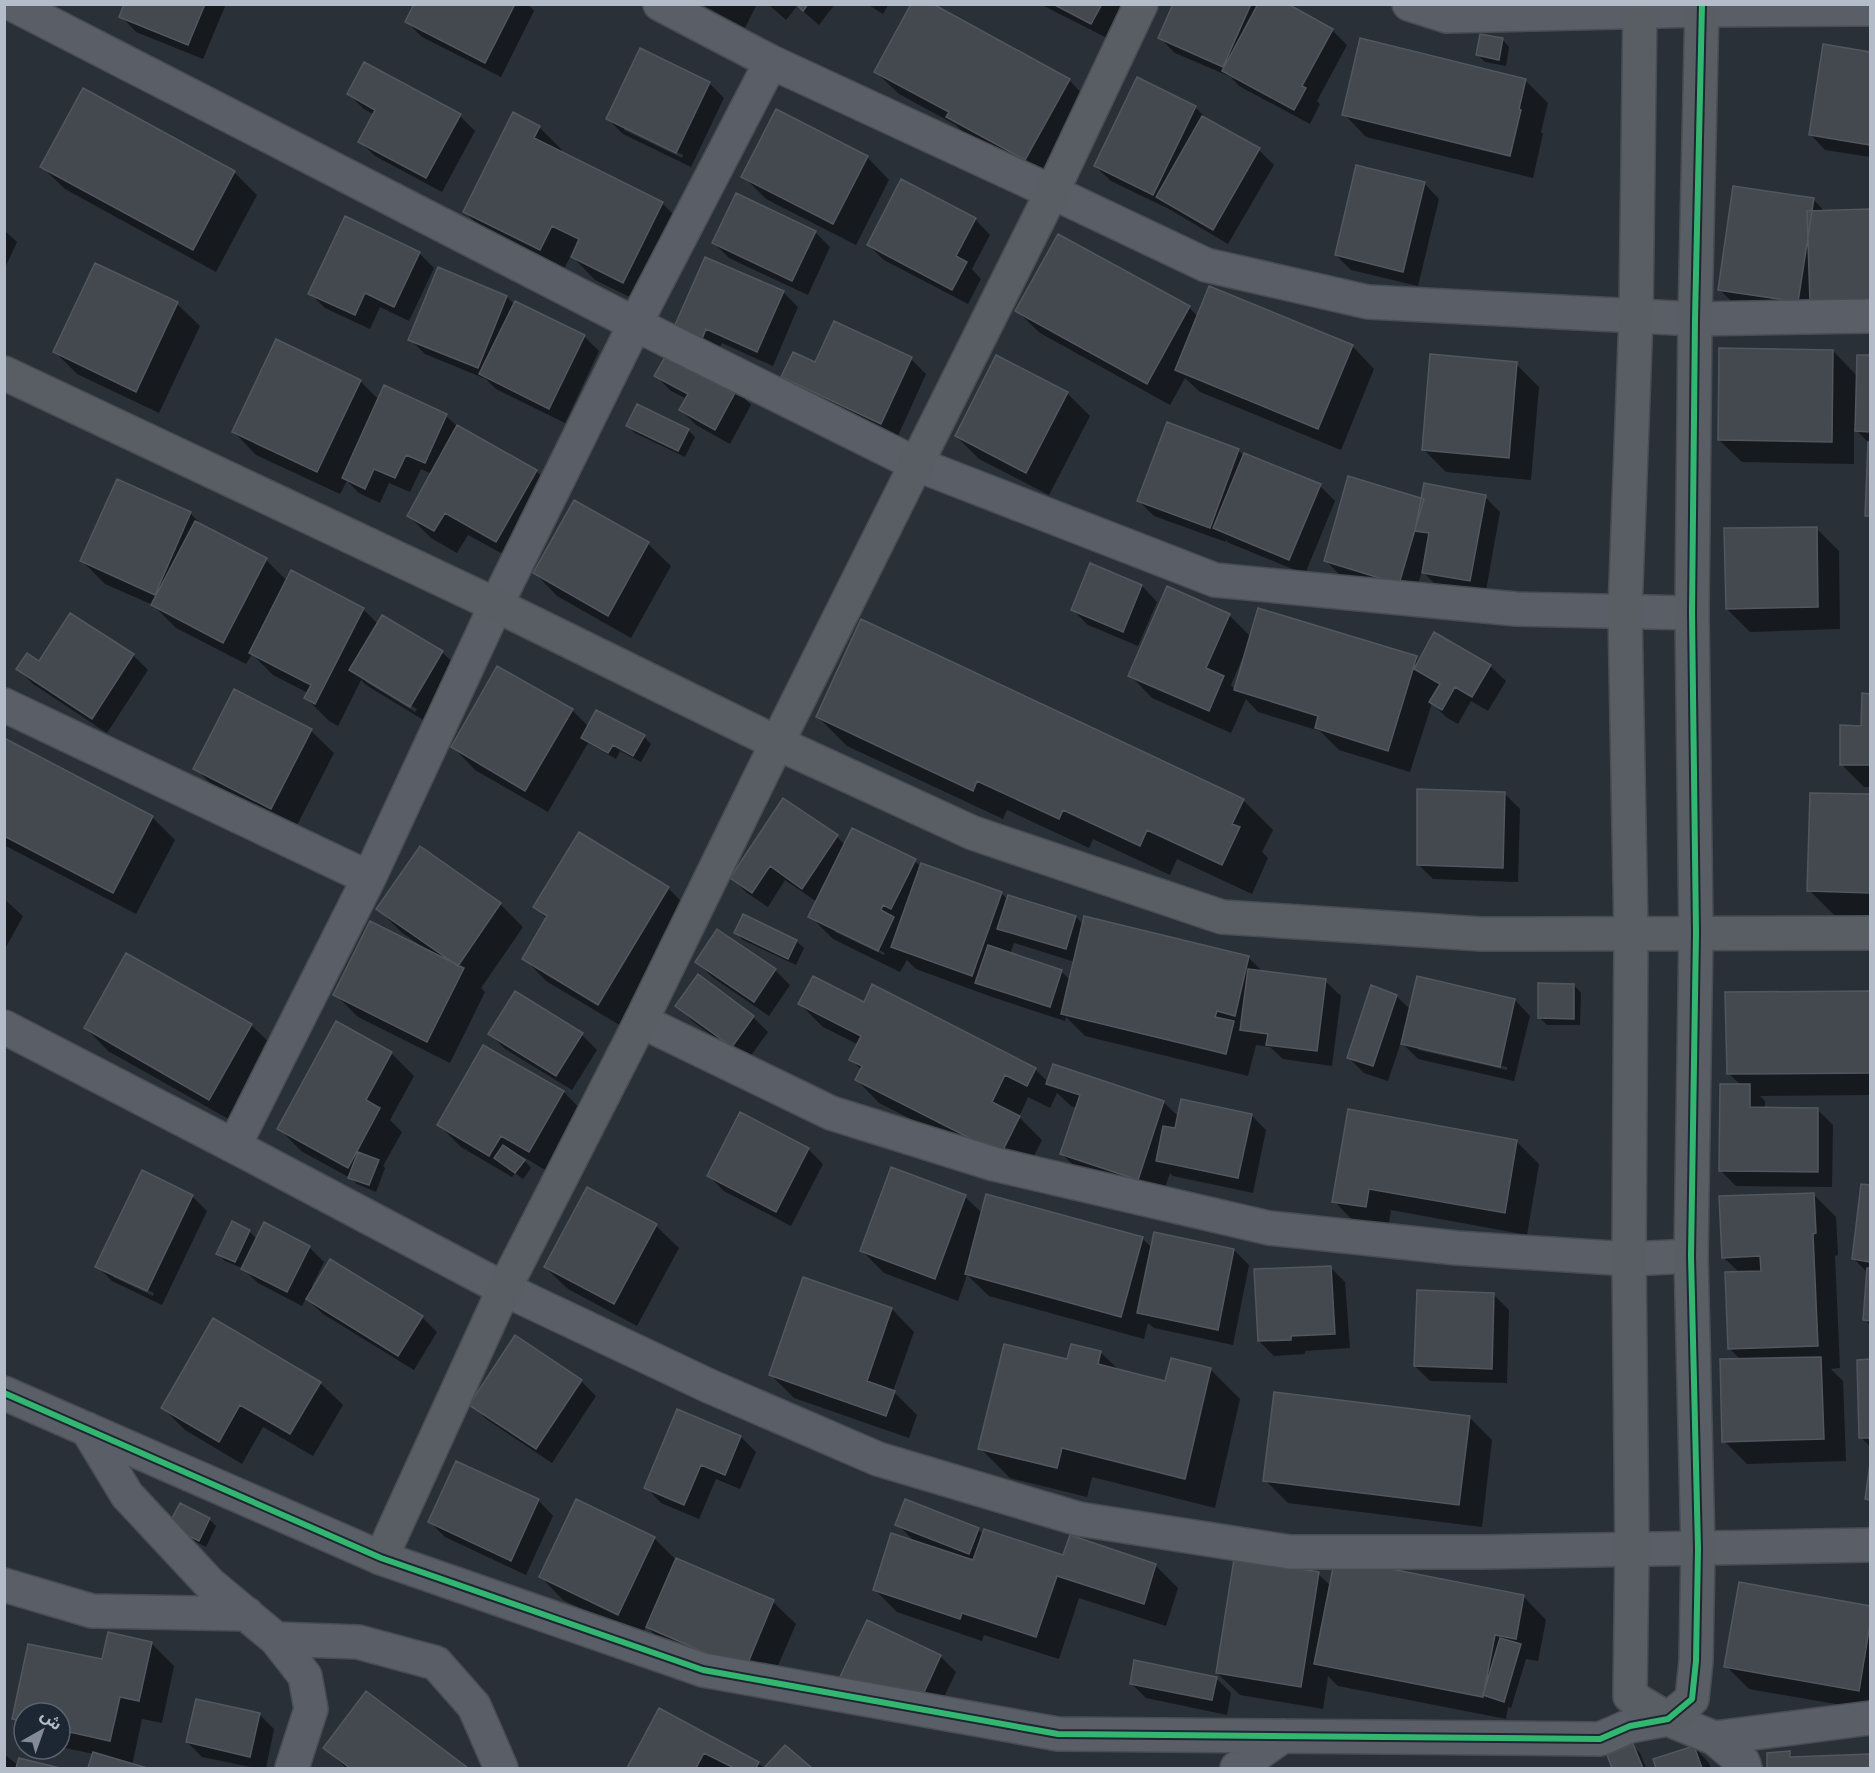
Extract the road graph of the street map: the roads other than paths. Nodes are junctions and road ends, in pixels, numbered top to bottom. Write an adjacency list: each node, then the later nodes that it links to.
1 (12, 4): 13 (street)
2 (660, 4): 8 (street)
3 (1141, 4): 9 (street)
4 (1409, 4): 6 (street)
5 (1702, 7): 6 (street); 7 (street); 12 (street)
6 (1640, 8): 10 (street)
7 (1870, 9)
8 (771, 62): 9 (street); 13 (street)
9 (1052, 192): 10 (street); 15 (street)
10 (1636, 316): 12 (street); 17 (street)
11 (1870, 316): 12 (street)
12 (1695, 318): 18 (street)
13 (635, 324): 15 (street); 16 (street)
14 (4, 373): 16 (street)
15 (916, 464): 17 (street); 20 (street)
16 (496, 605): 20 (street); 21 (street)
17 (1625, 611): 18 (street); 24 (street)
18 (1692, 613): 22 (street)
19 (4, 705): 21 (street)
20 (777, 743): 24 (street); 25 (street)
21 (369, 879): 27 (street)
22 (1696, 933): 23 (street); 24 (street); 28 (street)
23 (1870, 933)
24 (1631, 934): 29 (street)
25 (641, 1021): 29 (street); 30 (street)
26 (4, 1027): 27 (street)
27 (234, 1146): 30 (street)
28 (1691, 1256): 29 (street); 34 (street)
29 (1629, 1259): 35 (street)
30 (504, 1289): 35 (street); 36 (street)
31 (4, 1393): 32 (street)
32 (87, 1429): 36 (street); 38 (street)
33 (1870, 1545): 34 (street)
34 (1698, 1549): 35 (street); 41 (street)
35 (1632, 1550): 41 (street)
36 (381, 1558): 42 (street)
37 (6, 1589): 38 (street)
38 (246, 1614): 39 (street)
39 (276, 1639): 44 (street); 45 (street)
40 (1870, 1718): 43 (street)
41 (1668, 1719): 42 (street); 43 (street)
42 (1283, 1736): 46 (street)
43 (1714, 1738): 47 (street)
44 (292, 1768)
45 (501, 1768)
46 (1237, 1768)
47 (1745, 1768)

